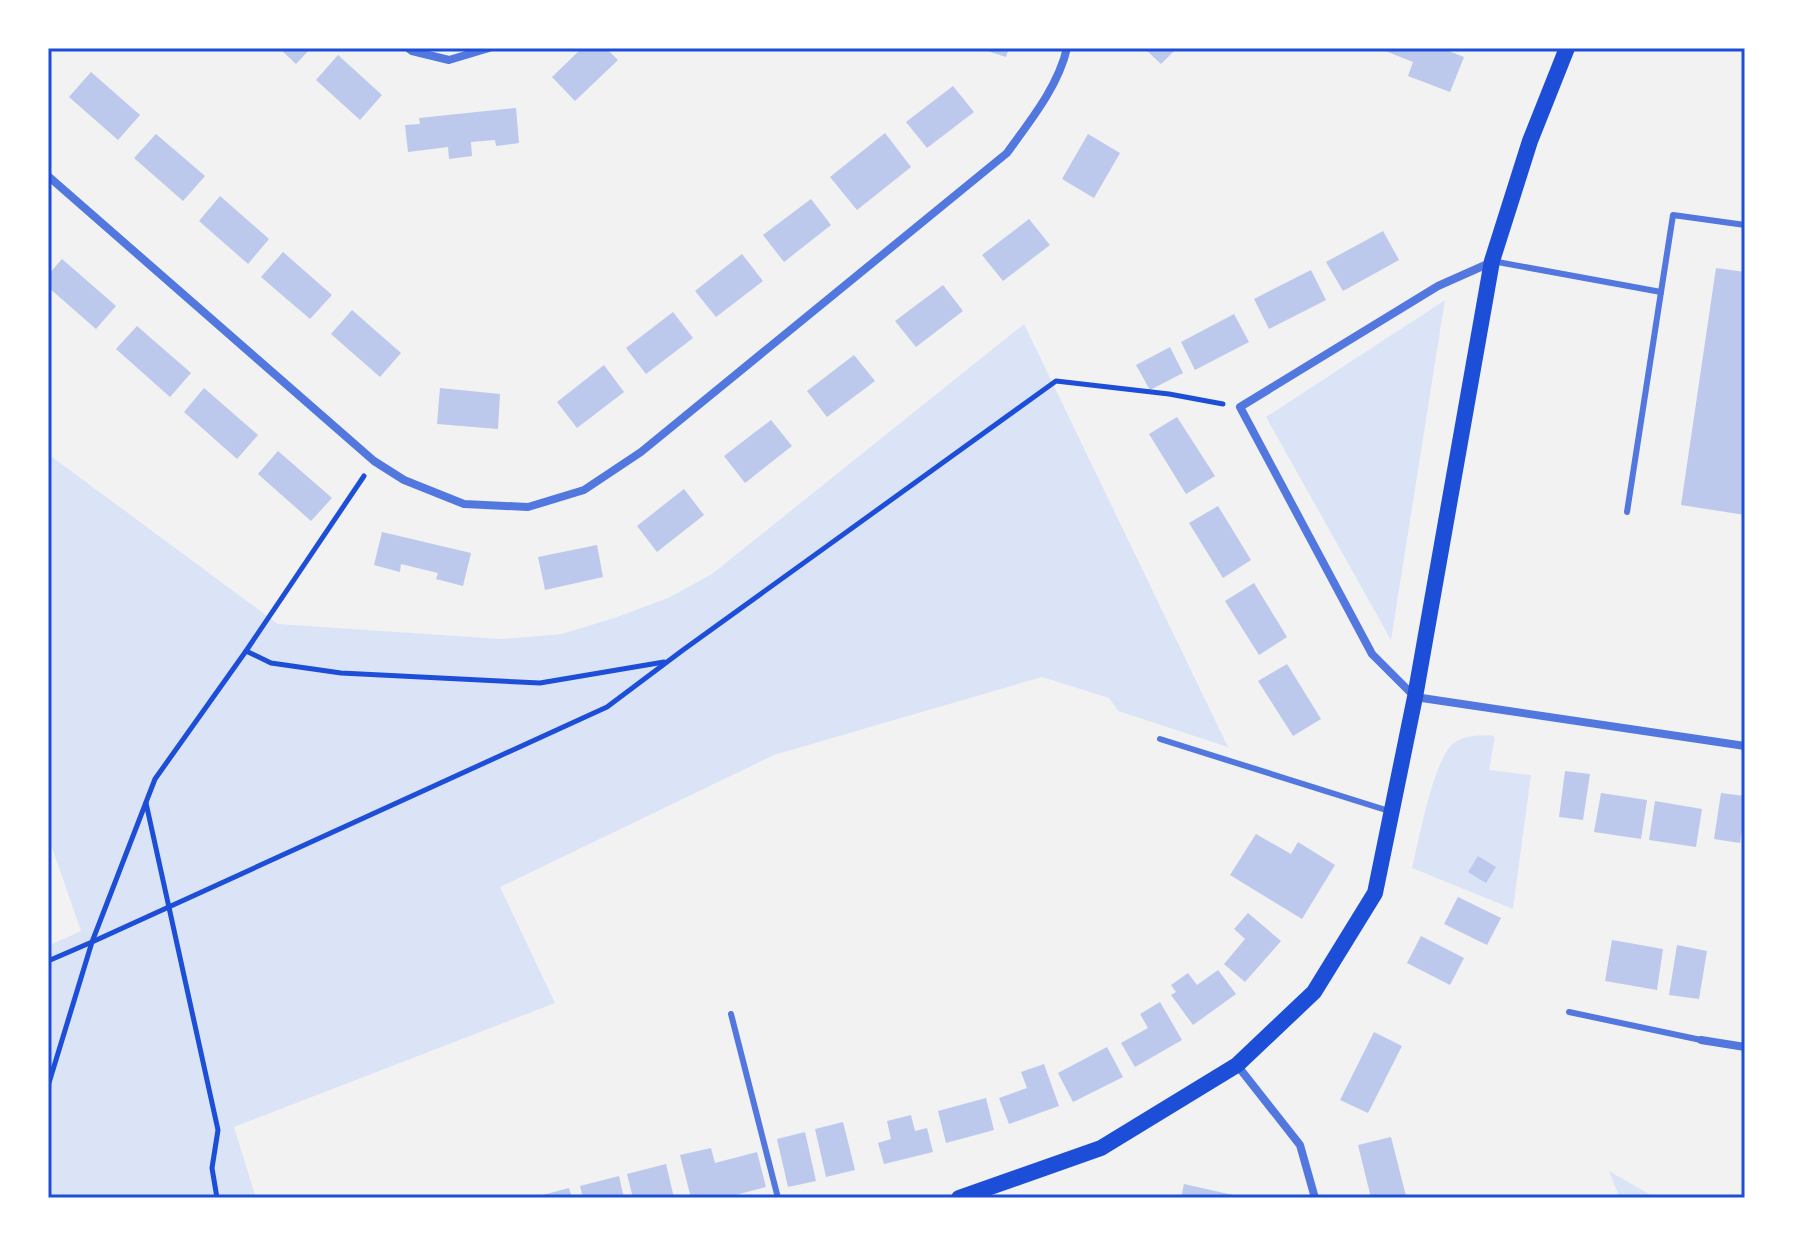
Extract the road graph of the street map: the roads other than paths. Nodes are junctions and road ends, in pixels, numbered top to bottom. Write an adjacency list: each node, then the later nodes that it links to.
1 (408, 48): 2 (street)
2 (489, 48)
3 (1067, 48): 5 (street)
4 (1567, 48): 7 (main road)
5 (48, 176)
6 (1745, 225): 8 (lane)
7 (1492, 261): 8 (lane); 10 (main road); 10 (street)
8 (1661, 292): 9 (lane)
9 (1627, 512)
10 (1415, 697): 12 (street); 13 (main road)
11 (1160, 739): 13 (lane)
12 (1745, 746)
13 (1392, 812): 18 (main road)
14 (1569, 1012): 16 (lane)
15 (731, 1014): 19 (lane)
16 (1701, 1040): 17 (street)
17 (1745, 1047)
18 (1237, 1065): 20 (main road); 21 (street)
19 (778, 1198)
20 (959, 1198)
21 (1315, 1198)

